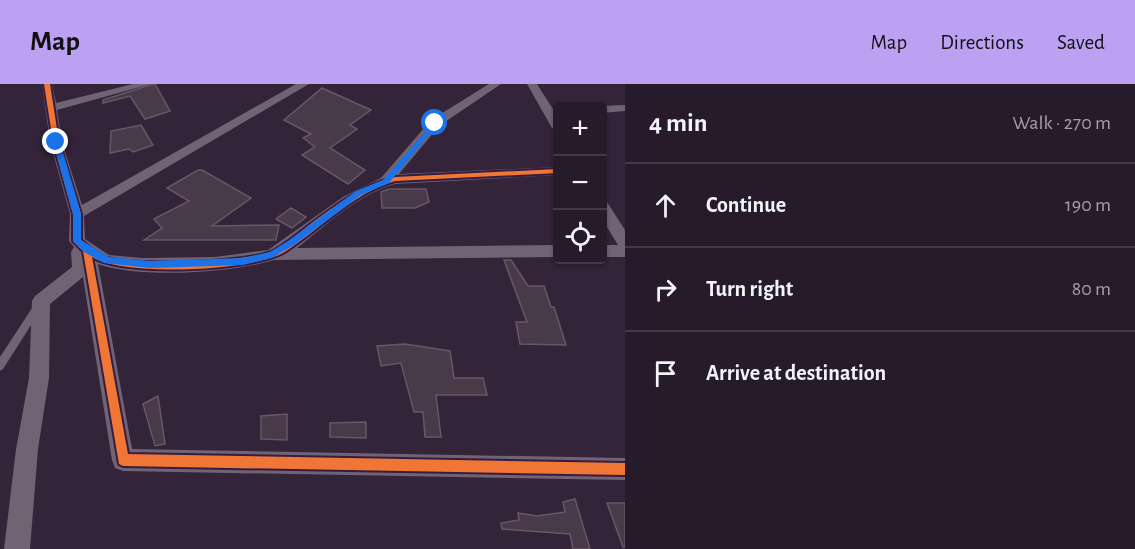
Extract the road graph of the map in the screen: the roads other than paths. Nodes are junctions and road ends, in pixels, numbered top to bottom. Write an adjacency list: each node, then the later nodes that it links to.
1 (48, 84): 6 (street)
2 (146, 84): 6 (street)
3 (304, 84): 13 (street)
4 (496, 84): 11 (street)
5 (532, 84): 8 (street)
6 (51, 108): 13 (street)
7 (625, 108): 9 (street)
8 (553, 110)
9 (607, 110)
10 (553, 171): 11 (street)
11 (386, 181): 19 (street)
12 (605, 210): 14 (street)
13 (77, 214): 15 (street)
14 (625, 243)
15 (82, 245): 19 (street); 20 (street); 22 (street)
16 (553, 251): 19 (street)
17 (607, 251): 18 (street)
18 (625, 251)
19 (272, 254)
20 (41, 301): 21 (lane); 23 (street)
21 (0, 366)
22 (625, 469)
23 (17, 549)

